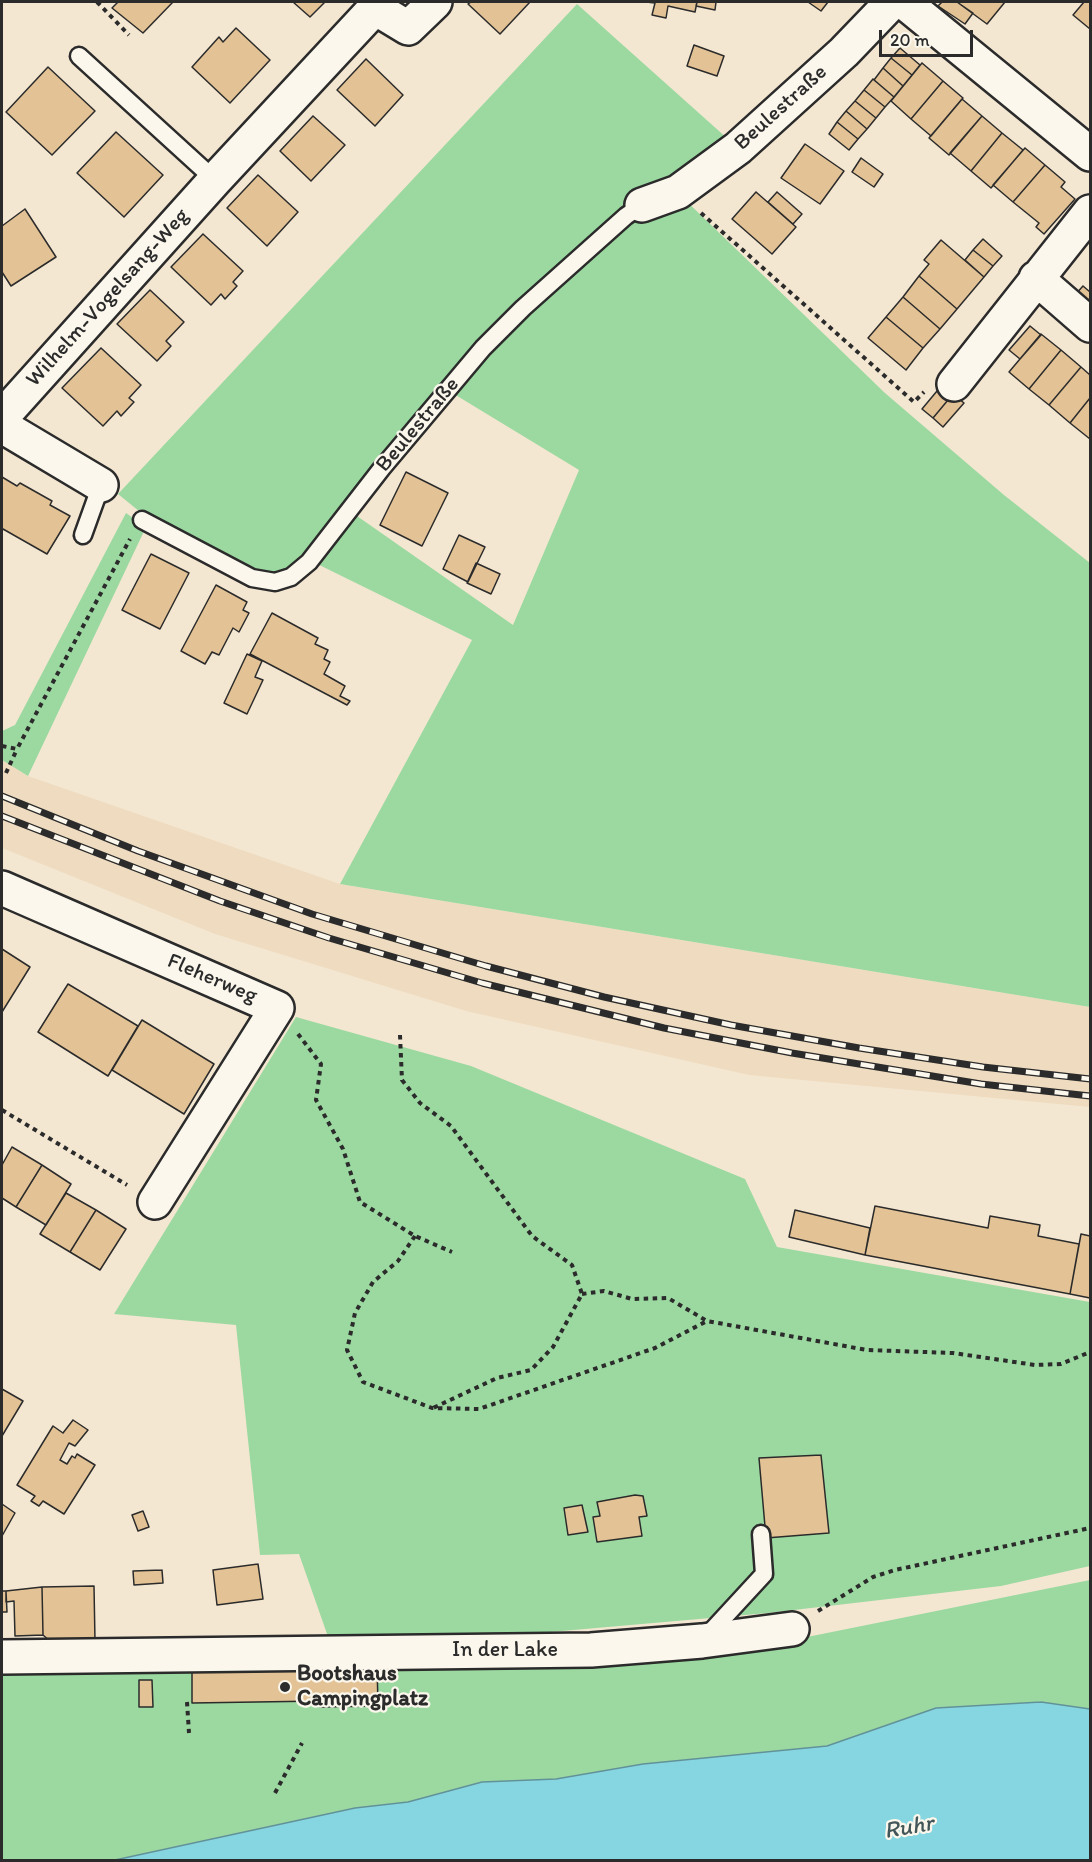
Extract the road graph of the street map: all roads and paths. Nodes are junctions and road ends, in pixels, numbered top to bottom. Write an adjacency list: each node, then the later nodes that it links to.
1 (97, 2): 5 (path)
2 (435, 2): 8 (street, Wilhelm-Vogelsang-Weg)
3 (892, 2): 9 (street, Beulestraße)
4 (904, 2): 7 (street)
5 (129, 35)
6 (79, 56): 8 (lane)
7 (1090, 154)
8 (215, 180): 15 (street, Wilhelm-Vogelsang-Weg)
9 (678, 192): 10 (street, Beulestraße); 14 (path)
10 (642, 205): 18 (lane, Beulestraße)
11 (1090, 212): 12 (street)
12 (1036, 278): 13 (street); 14 (street)
13 (1090, 325)
14 (954, 384)
15 (2, 417)
16 (2, 426): 17 (street)
17 (101, 485): 19 (lane)
18 (142, 520): 21 (path)
19 (83, 535)
20 (2, 746): 21 (path)
21 (17, 749): 22 (path)
22 (6, 773)
23 (2, 888): 24 (street, Fleherweg)
24 (277, 1008): 27 (street, Fleherweg); 28 (path)
25 (400, 1035): 30 (path)
26 (2, 1110): 27 (path)
27 (155, 1202)
28 (415, 1236): 29 (path); 33 (path)
29 (452, 1252)
30 (582, 1294): 31 (path); 33 (path)
31 (707, 1321): 32 (path); 33 (path)
32 (1090, 1352)
33 (432, 1408)
34 (1090, 1528): 36 (path)
35 (761, 1534): 37 (lane)
36 (792, 1629): 37 (street, In der Lake)
37 (702, 1641): 38 (street, In der Lake)
38 (2, 1657)
39 (187, 1702): 40 (path)
40 (189, 1733)
41 (302, 1743): 42 (path)
42 (275, 1792)

